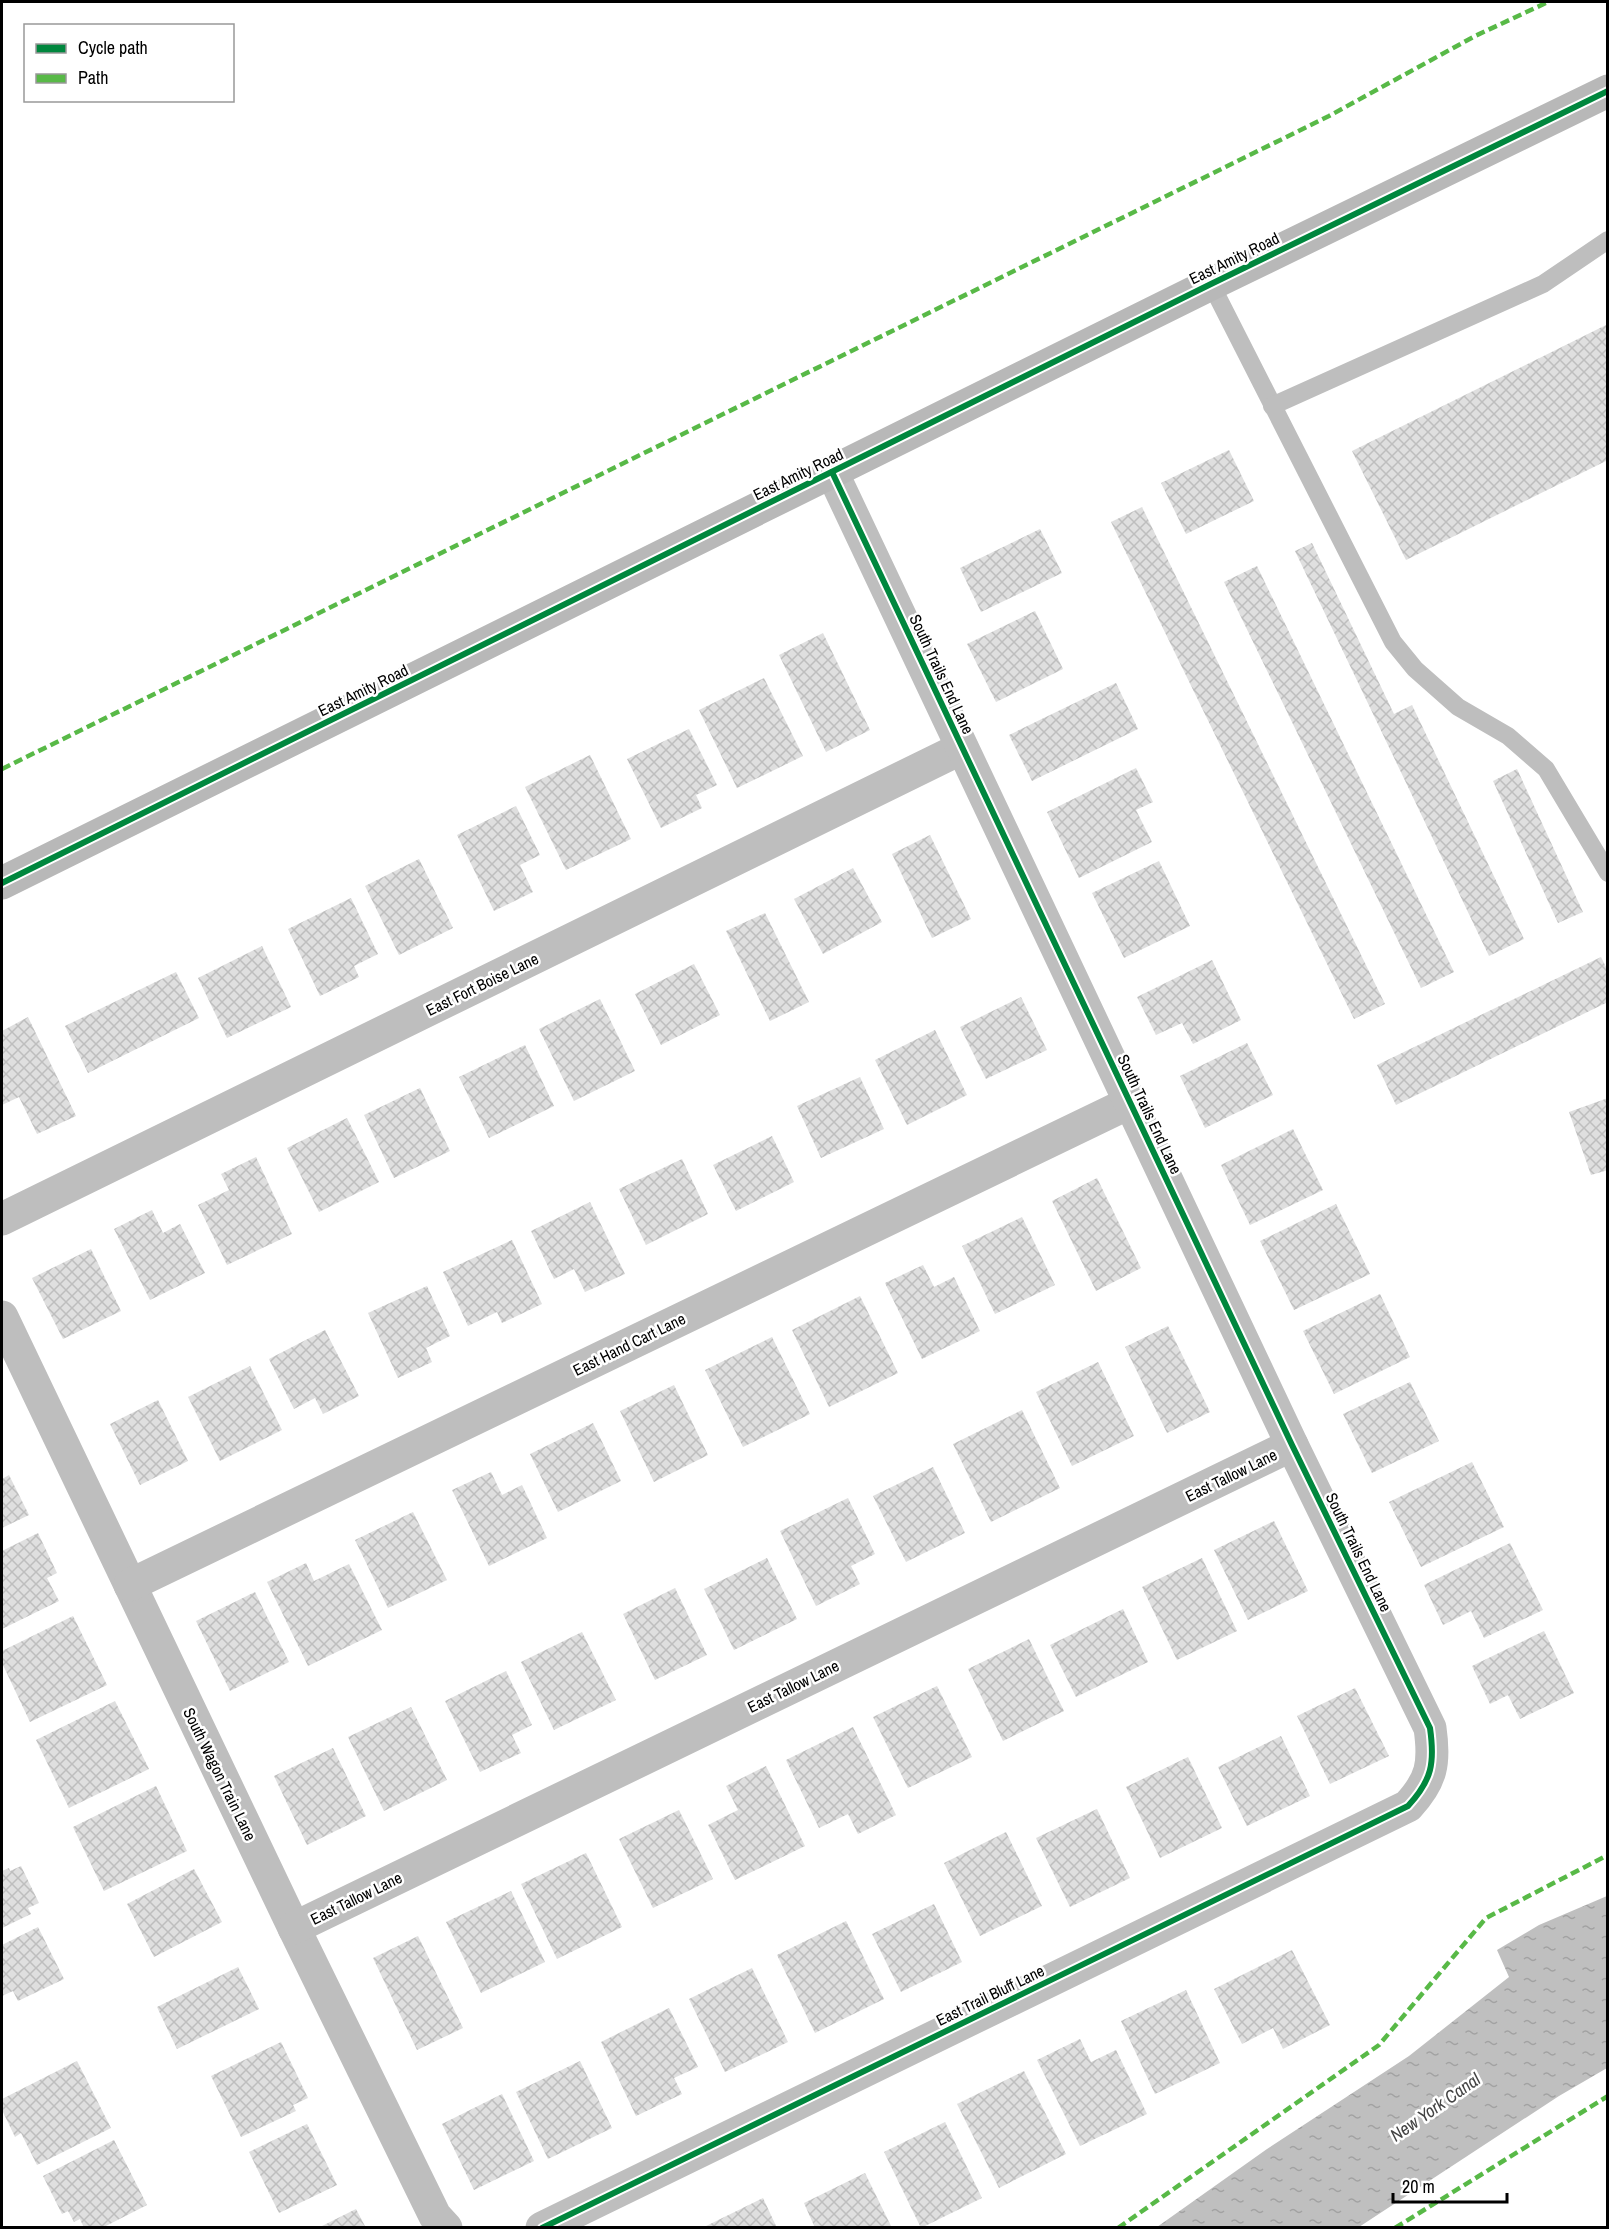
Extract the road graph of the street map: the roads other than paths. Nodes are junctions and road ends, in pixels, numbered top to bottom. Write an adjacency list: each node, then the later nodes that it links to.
1 (1608, 91): 3 (street, East Amity Road)
2 (1608, 240): 4 (lane)
3 (1210, 284): 4 (lane); 5 (street, East Amity Road)
4 (1272, 406): 7 (lane)
5 (832, 472): 6 (street, South Trails End Lane); 8 (street, East Amity Road)
6 (963, 748): 9 (street, South Trails End Lane); 10 (street, East Fort Boise Lane)
7 (1608, 873)
8 (2, 884)
9 (1129, 1102): 12 (street, South Trails End Lane); 13 (street, East Hand Cart Lane)
10 (2, 1219)
11 (2, 1317): 13 (street, South Wagon Train Lane)
12 (1292, 1445): 14 (street, South Trails End Lane); 15 (street, East Tallow Lane)
13 (130, 1585): 15 (street, South Wagon Train Lane)
14 (1431, 1768): 17 (street, East Trail Bluff Lane)
15 (294, 1928): 16 (street, South Wagon Train Lane)
16 (446, 2228)
17 (542, 2228)

